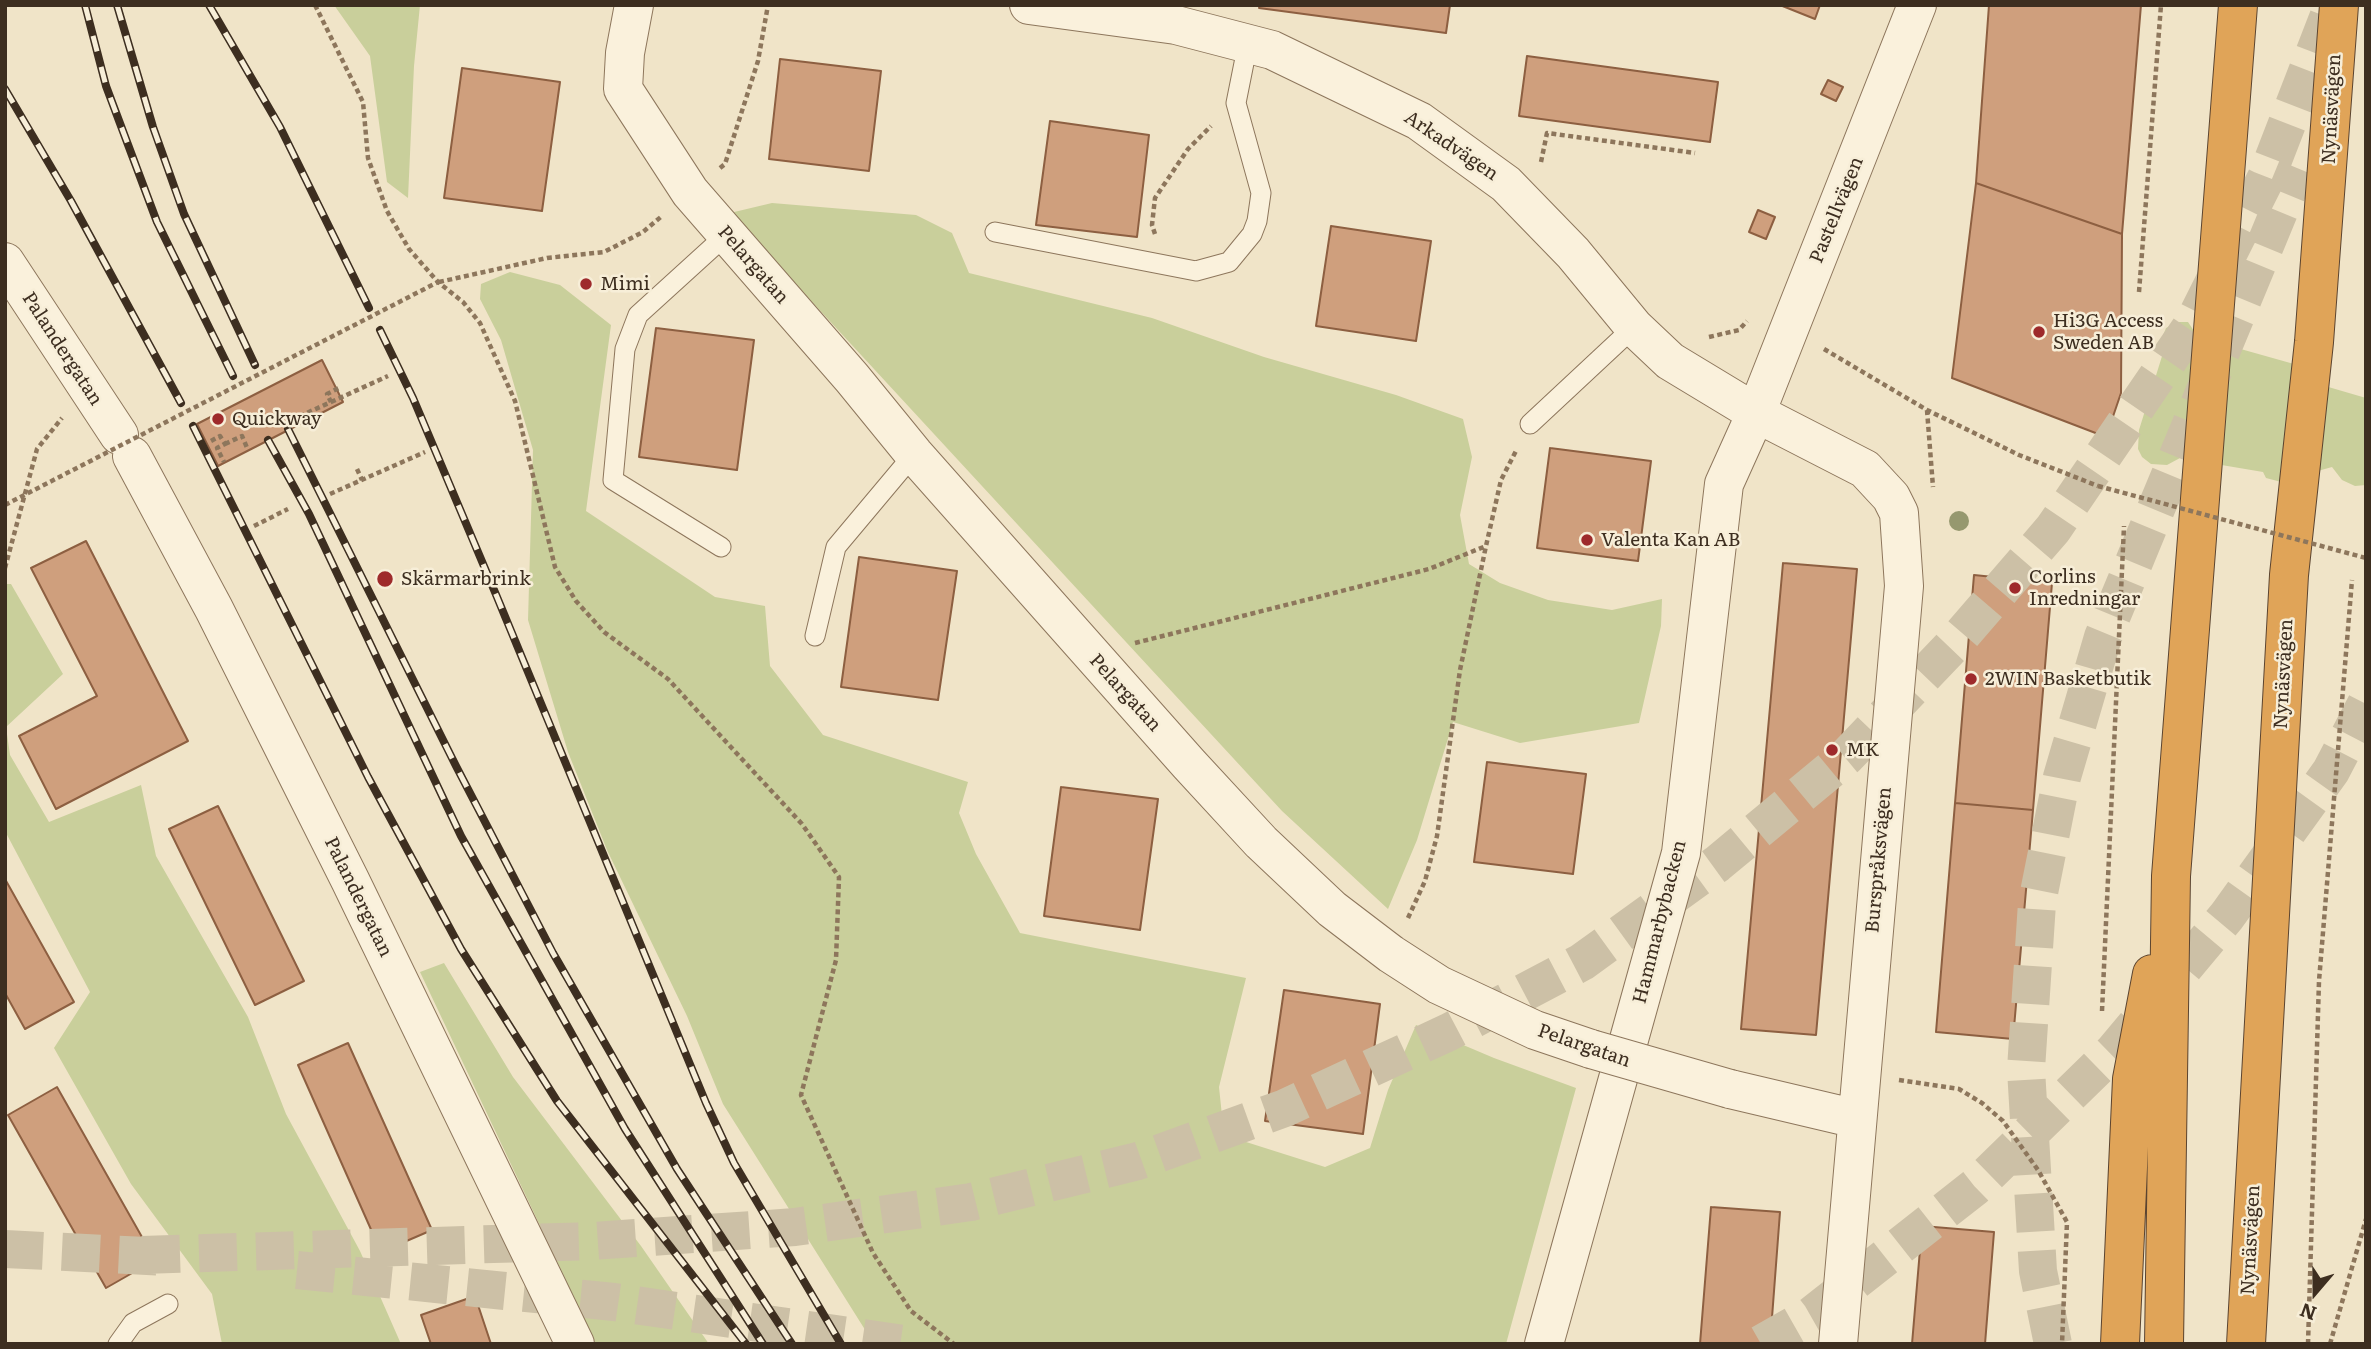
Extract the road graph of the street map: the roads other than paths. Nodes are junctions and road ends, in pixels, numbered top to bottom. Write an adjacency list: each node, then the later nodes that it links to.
1 (634, 5): 10 (street, Pelargatan)
2 (1029, 5): 7 (street, Arkadvägen)
3 (1917, 5): 13 (street, Pastellvägen)
4 (2238, 5): 18 (highway)
5 (2339, 5): 8 (highway, Nynäsvägen)
6 (2365, 5): 8 (highway)
7 (1248, 43): 9 (lane); 12 (street, Arkadvägen)
8 (2329, 166): 27 (highway, Nynäsvägen)
9 (995, 232)
10 (726, 235): 15 (street, Pelargatan); 16 (lane)
11 (5, 262): 22 (street, Palandergatan)
12 (1634, 327): 13 (street, Arkadvägen); 14 (lane)
13 (1756, 414): 19 (street, Burspråksvägen); 23 (street, Hammarbybacken)
14 (1530, 424)
15 (914, 454): 17 (lane); 19 (street, Pelargatan, bridge)
16 (721, 547)
17 (815, 636)
18 (2171, 876): 25 (highway); 26 (highway)
19 (1857, 1119): 24 (street, Burspråksvägen)
20 (168, 1304): 21 (lane)
21 (118, 1344)
22 (575, 1344)
23 (1544, 1344)
24 (1838, 1344)
25 (2120, 1344)
26 (2164, 1344)
27 (2246, 1344)

